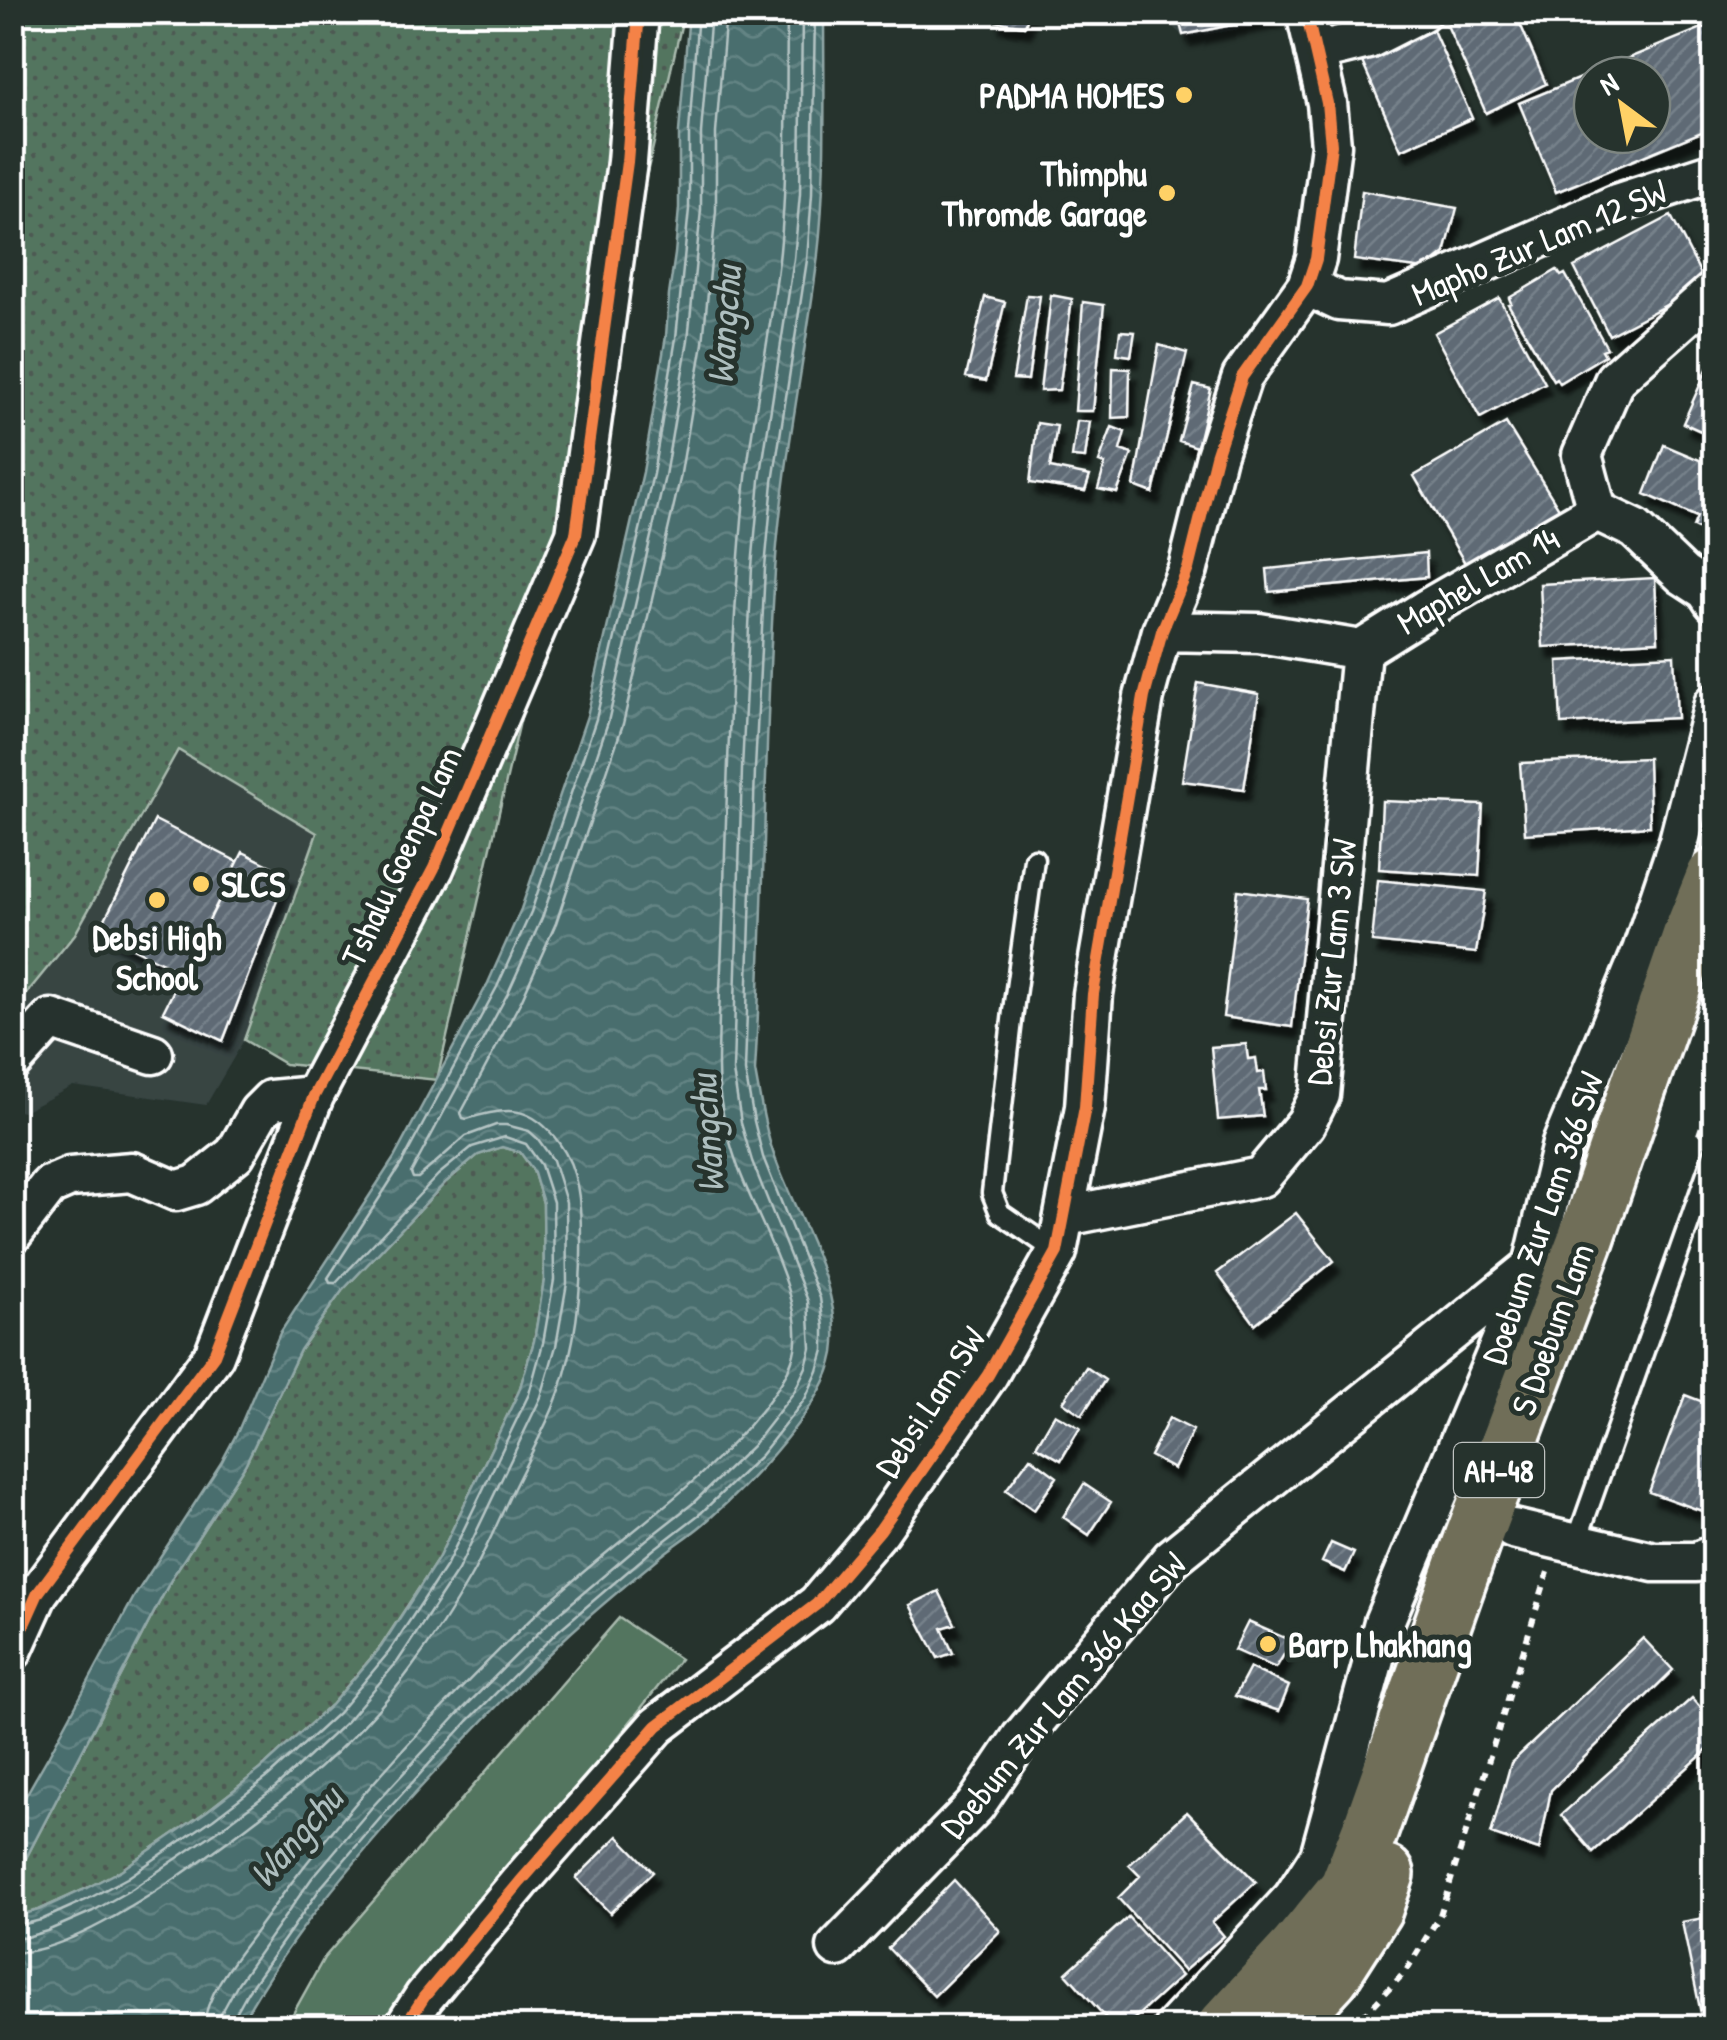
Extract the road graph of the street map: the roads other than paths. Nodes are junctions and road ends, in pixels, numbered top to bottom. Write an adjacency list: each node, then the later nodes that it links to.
1 (639, 12): 18 (street, Tshalu Goenpa Lam)
2 (1306, 12): 4 (street)
3 (1421, 12): 4 (street)
4 (1315, 52): 6 (street)
5 (1714, 172): 6 (street, Mapho Zur Lam 12 SW)
6 (1307, 286): 10 (street, Debsi Lam SW)
7 (1714, 291): 8 (street)
8 (1596, 511): 9 (street); 11 (street, Maphel Lam 14)
9 (1714, 602)
10 (1162, 631): 11 (street); 21 (street, Debsi Lam SW)
11 (1361, 650): 21 (street, Debsi Zur Lam 3 SW)
12 (1714, 704): 22 (street, Doebum Zur Lam 366 SW)
13 (1034, 859): 21 (lane)
14 (1714, 877): 30 (highway, S Doebum Lam / AH-48)
15 (1714, 979): 23 (highway, S Doebum Lam / AH-48)
16 (153, 1054): 17 (street)
17 (12, 1062)
18 (314, 1096): 20 (street); 26 (street, Tshalu Goenpa Lam)
19 (1714, 1153): 24 (lane)
20 (12, 1234)
21 (1061, 1234): 28 (street, Debsi Lam SW)
22 (1532, 1266): 27 (street, Doebum Zur Lam 366 Kaa SW); 29 (street, Doebum Zur Lam 366 SW)
23 (1514, 1530): 24 (street); 31 (highway, S Doebum Lam / AH-48)
24 (1576, 1543): 25 (street)
25 (1714, 1555)
26 (12, 1651)
27 (837, 1947)
28 (404, 2028)
29 (1173, 2028)
30 (1224, 2028)
31 (1284, 2028)

